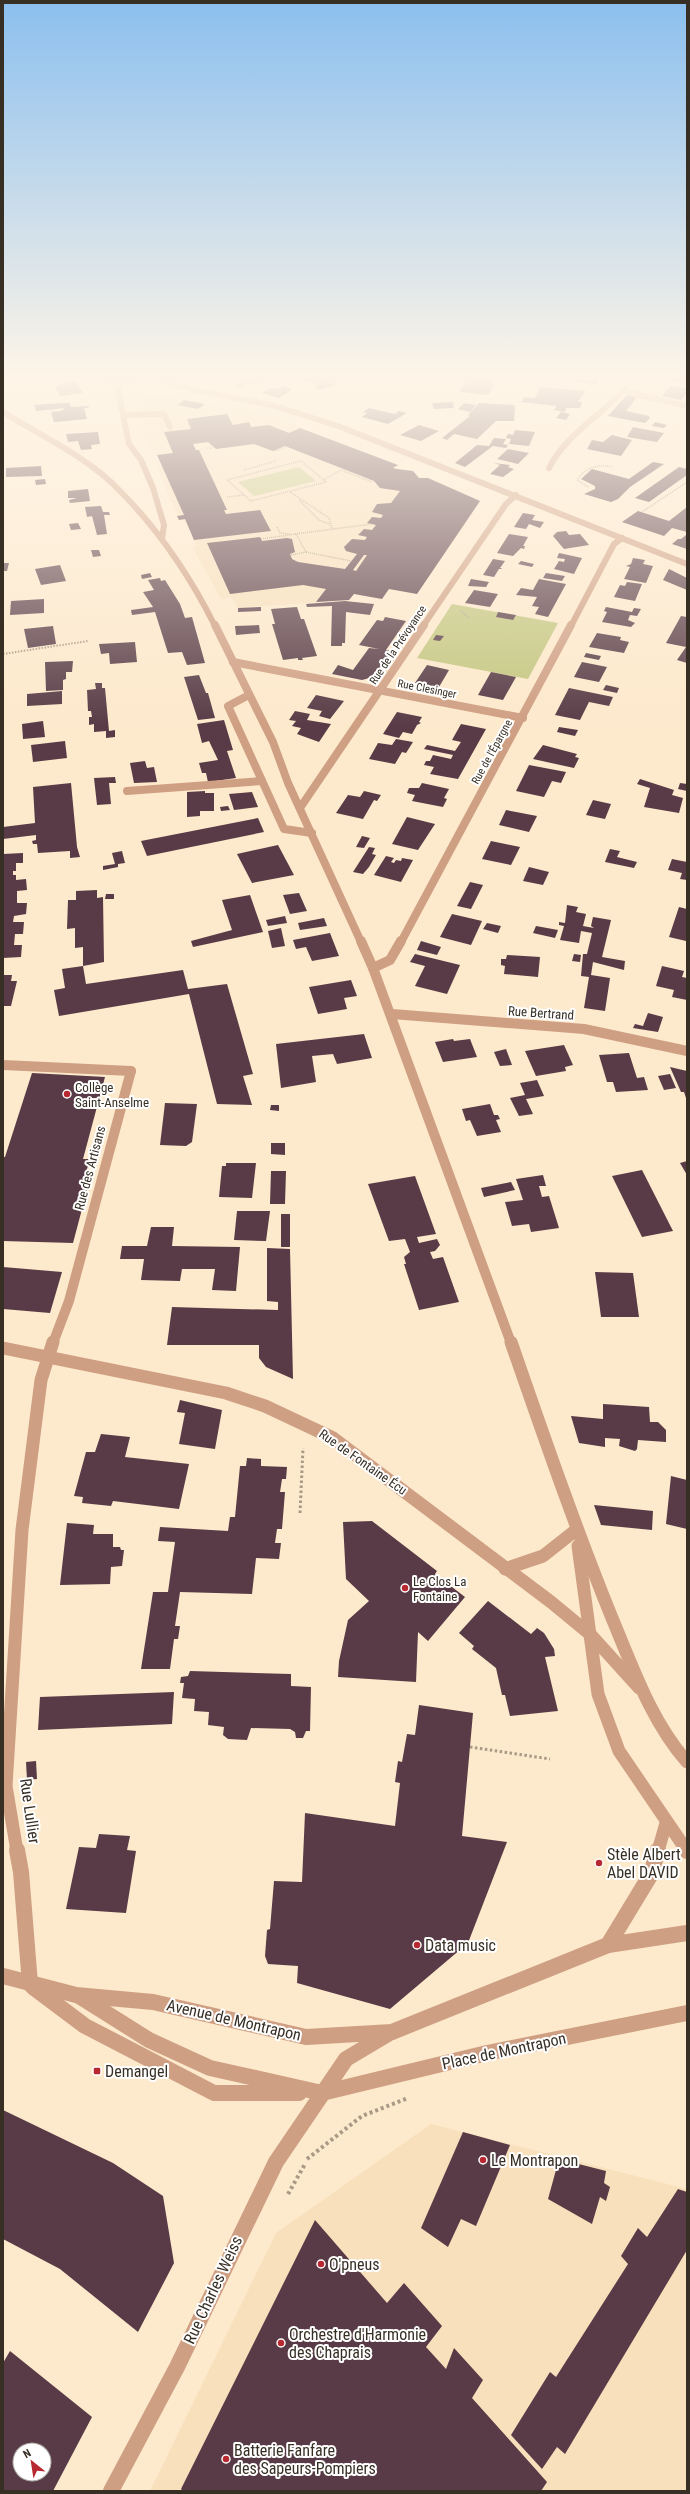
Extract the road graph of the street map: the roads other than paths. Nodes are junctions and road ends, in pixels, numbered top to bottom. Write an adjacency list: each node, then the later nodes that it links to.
1 (123, 493): 6 (street)
2 (155, 493): 6 (street)
3 (512, 493): 4 (street)
4 (516, 495): 5 (street); 9 (street, Rue de la Prévoyance)
5 (622, 538): 7 (street); 11 (street, Rue de l'Épargne)
6 (162, 539): 8 (street)
7 (687, 564)
8 (232, 662): 9 (street, Rue Clesinger); 10 (street)
9 (380, 691): 11 (street, Rue Clesinger); 14 (street, Rue de la Prévoyance)
10 (249, 695): 12 (street); 14 (street)
11 (523, 718): 16 (street, Rue de l'Épargne)
12 (262, 781): 13 (street); 15 (street)
13 (127, 791)
14 (300, 808): 15 (street)
15 (312, 833): 16 (street)
16 (373, 968): 17 (street)
17 (392, 1014): 18 (street, Rue Bertrand); 22 (street)
18 (687, 1051)
19 (3, 1065): 21 (street, Rue des Artisans)
20 (3, 1348): 21 (street, Rue de Fontaine Écu)
21 (49, 1357): 23 (street, Rue de Fontaine Écu); 32 (street, Rue Lullier)
22 (576, 1530): 23 (street); 24 (street); 25 (street)
23 (505, 1568): 24 (street, Rue de Fontaine Écu)
24 (591, 1635): 25 (street, Rue de Fontaine Écu); 27 (street)
25 (643, 1693): 26 (street)
26 (687, 1762)
27 (666, 1823): 28 (street); 30 (street)
28 (687, 1851)
29 (687, 1933): 30 (street)
30 (608, 1945): 35 (street)
31 (3, 1976): 32 (street, Avenue de Montrapon)
32 (30, 1984): 33 (street, Avenue de Montrapon); 36 (street)
33 (76, 1995): 35 (street, Avenue de Montrapon); 36 (street, Avenue de Montrapon)
34 (687, 2013): 36 (street, Place de Montrapon)
35 (392, 2032): 36 (street, Rue Charles Weiss)
36 (322, 2093): 37 (street, Rue Charles Weiss)
37 (111, 2491)

